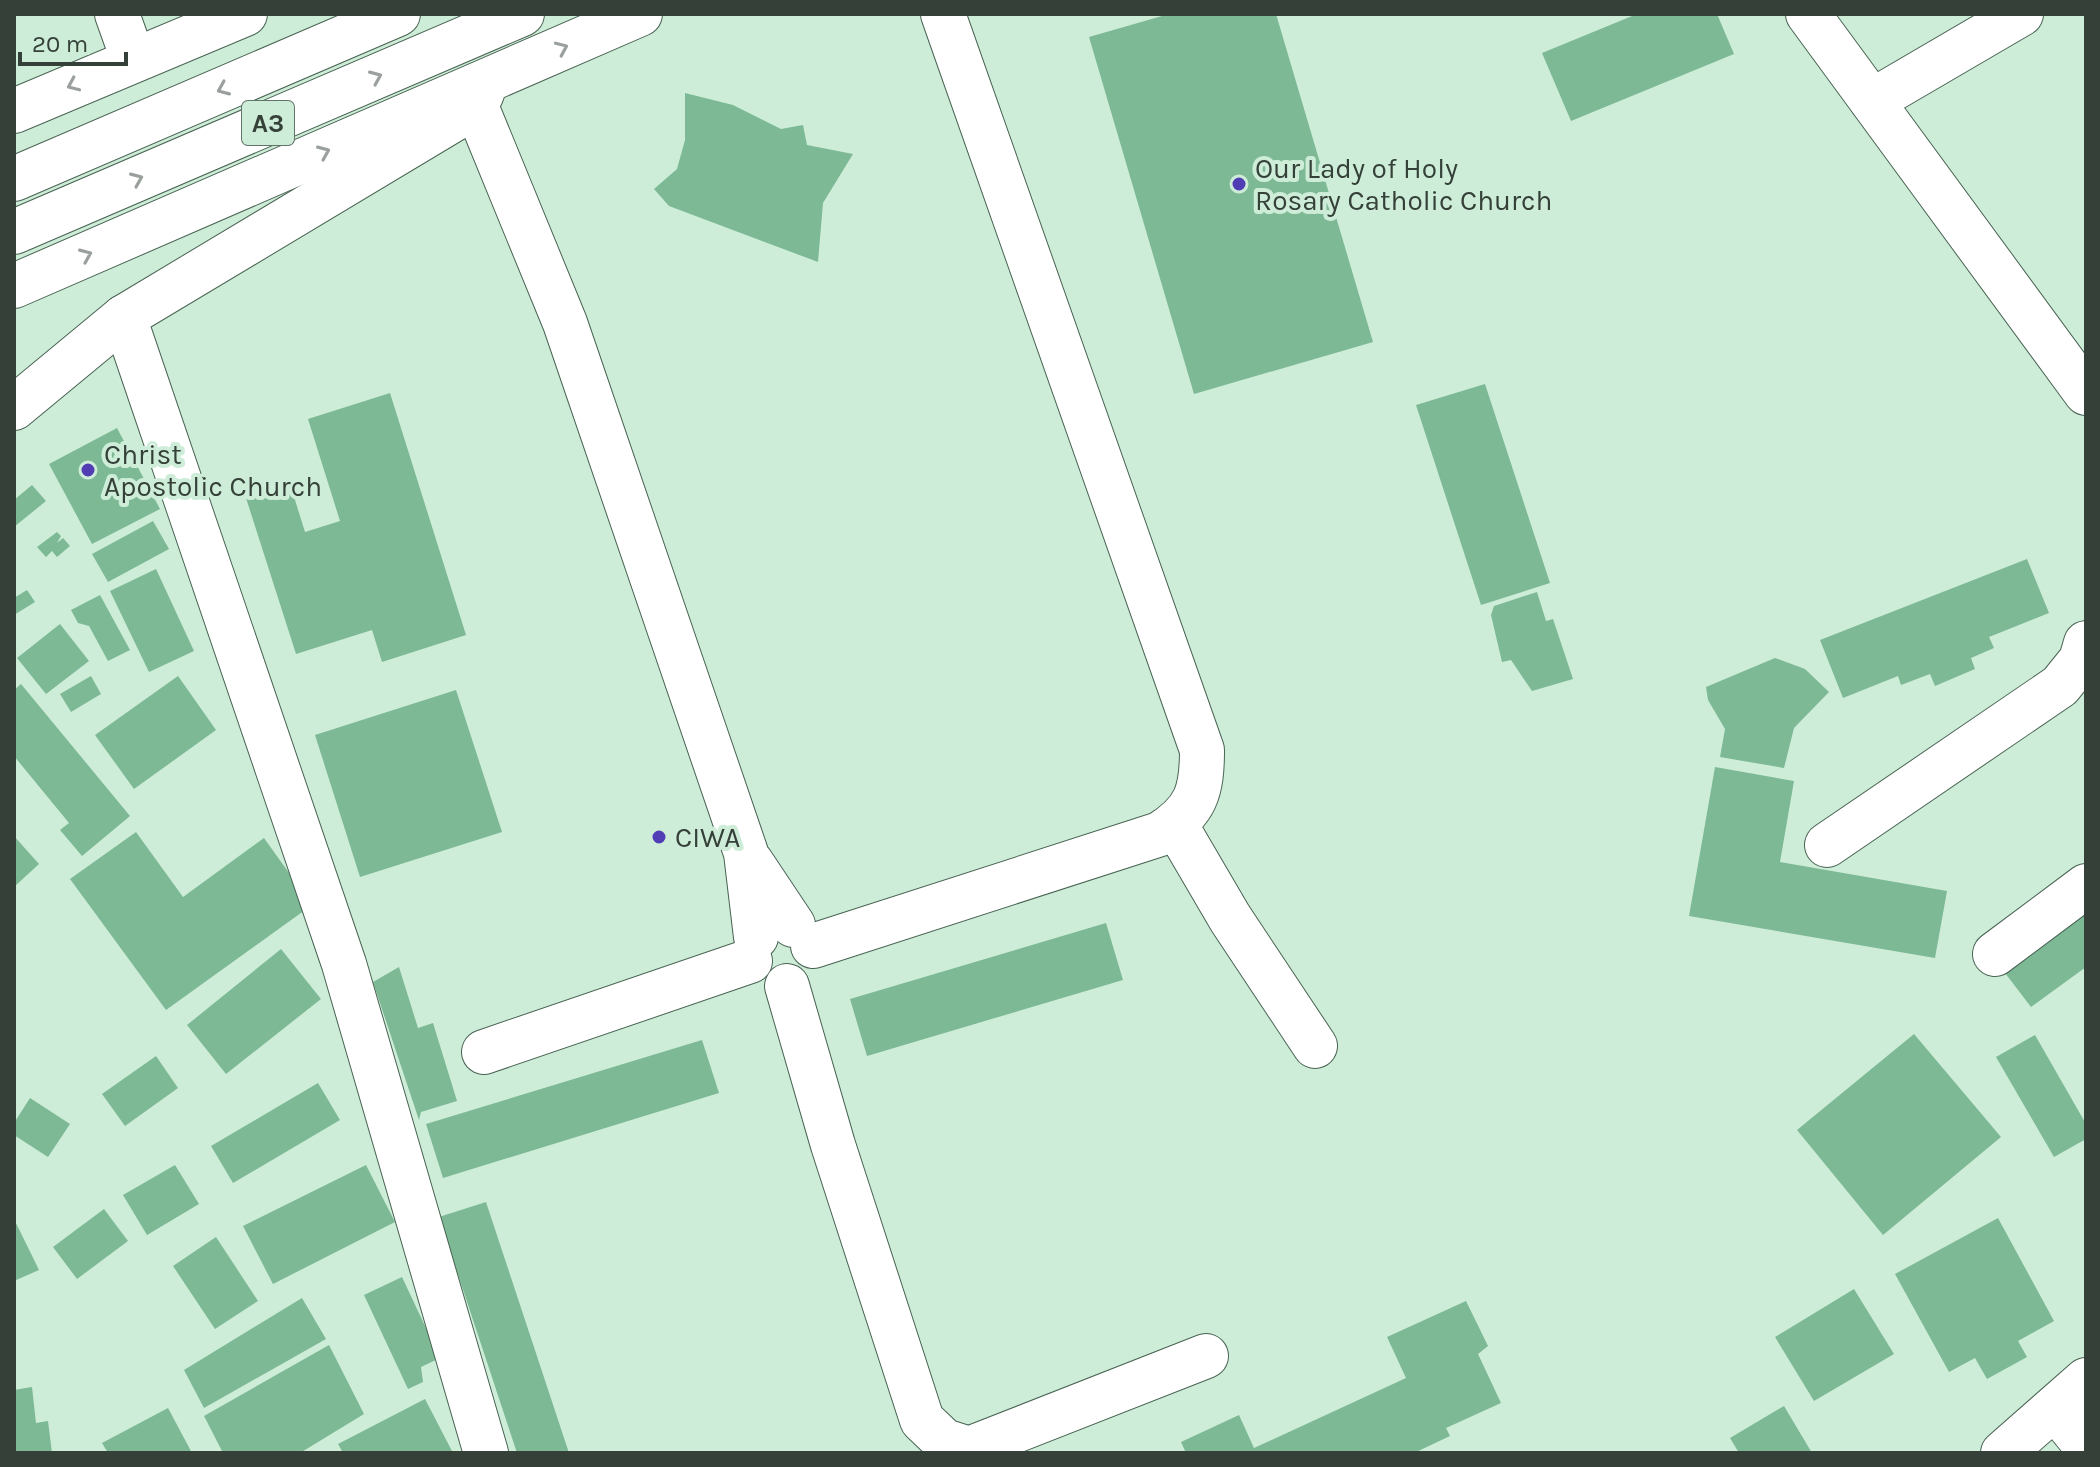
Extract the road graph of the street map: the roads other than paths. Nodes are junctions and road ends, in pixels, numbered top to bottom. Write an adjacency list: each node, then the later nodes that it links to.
1 (117, 14): 9 (main road)
2 (245, 14): 9 (main road)
3 (398, 14): 13 (main road, A3, one-way to 13)
4 (522, 14): 14 (main road, A3, one-way to 4)
5 (640, 14): 10 (main road, one-way to 5)
6 (943, 14): 20 (main road)
7 (1808, 14): 11 (main road)
8 (2021, 14): 11 (main road)
9 (133, 59): 12 (main road, one-way to 12)
10 (477, 95): 15 (main road, one-way to 10); 16 (main road); 23 (main road)
11 (1872, 101): 17 (main road)
12 (15, 109)
13 (14, 179)
14 (14, 232)
15 (14, 286)
16 (124, 317): 18 (main road); 30 (main road)
17 (2086, 393)
18 (14, 408)
19 (2086, 643): 21 (main road)
20 (1175, 824): 23 (main road); 25 (main road)
21 (1827, 845)
22 (2086, 886): 24 (main road)
23 (778, 942): 26 (main road); 27 (main road)
24 (1995, 954)
25 (1315, 1046)
26 (484, 1052)
27 (1206, 1356)
28 (2070, 1394): 29 (main road); 31 (main road)
29 (2086, 1446)
30 (486, 1453)
31 (2003, 1453)

